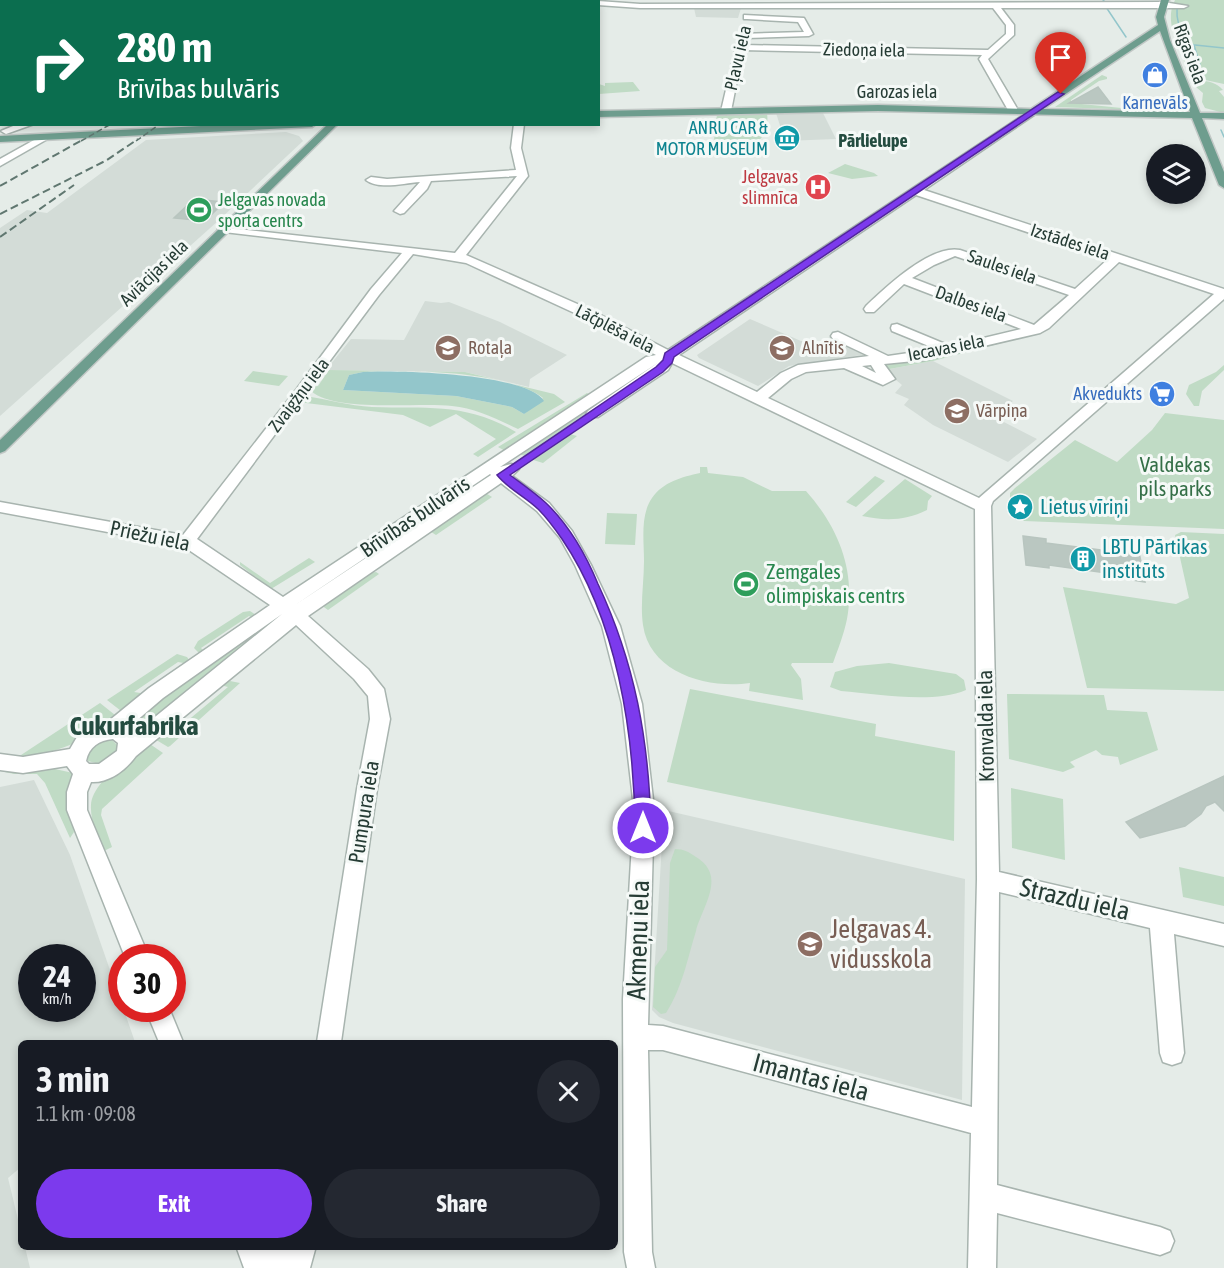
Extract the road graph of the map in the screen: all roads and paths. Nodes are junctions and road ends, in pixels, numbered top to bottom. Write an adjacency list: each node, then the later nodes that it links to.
1 (600, 3): 2 (street)
2 (751, 3): 4 (street); 6 (street, Pļavu iela)
3 (1163, 3): 4 (street); 5 (street); 7 (main road, Rīgas iela)
4 (995, 5): 12 (street)
5 (1184, 6)
6 (747, 16): 8 (street, Pļavu iela); 8 (street)
7 (1162, 26): 9 (main road, Rīgas iela); 10 (main road, Brīvības bulvāris)
8 (742, 36): 11 (street, Pļavu iela)
9 (1167, 41): 10 (main road); 17 (main road, Rīgas iela)
10 (1137, 42): 15 (main road, Brīvības bulvāris)
11 (739, 47): 12 (street, Ziedoņa iela); 14 (street, Pļavu iela)
12 (989, 53): 13 (street)
13 (1013, 110): 14 (main road, Garozas iela); 15 (main road, Garozas iela)
14 (726, 111): 16 (main road, Garozas iela)
15 (1034, 111): 17 (main road, Garozas iela); 30 (street, Brīvības bulvāris)
16 (600, 114)
17 (1196, 115): 18 (main road, Garozas iela); 29 (main road, Rīgas iela)
18 (1224, 116)
19 (24, 126): 23 (street)
20 (271, 126): 24 (main road)
21 (332, 126): 32 (main road, Aviācijas iela)
22 (519, 126): 26 (street)
23 (4, 133): 24 (main road)
24 (46, 137): 25 (street)
25 (0, 163)
26 (522, 173): 27 (street); 34 (street)
27 (427, 179): 28 (street); 31 (street)
28 (370, 180)
29 (1224, 185)
30 (916, 191): 35 (street, Izstādes iela); 44 (street, Brīvības bulvāris)
31 (400, 211)
32 (224, 229): 33 (street, Lāčplēša iela); 48 (main road, Aviācijas iela)
33 (410, 250): 34 (street, Lāčplēša iela); 52 (street, Zvaigžņu iela)
34 (459, 256): 44 (street, Lāčplēša iela)
35 (1117, 257): 37 (street, Izstādes iela); 38 (street, Iecavas iela)
36 (905, 280): 38 (street, Saules iela); 39 (street, Saules iela); 41 (street, Dalbes iela)
37 (1224, 293): 51 (street)
38 (1078, 294): 41 (street, Iecavas iela)
39 (870, 309)
40 (897, 328): 43 (street)
41 (1035, 330): 43 (street, Iecavas iela)
42 (838, 336): 45 (street)
43 (949, 350): 45 (street, Iecavas iela)
44 (669, 356): 47 (street, Lāčplēša iela); 49 (street, Brīvības bulvāris)
45 (879, 359): 46 (street, Iecavas iela); 46 (street)
46 (844, 363): 47 (street, Iecavas iela)
47 (757, 399): 51 (street, Lāčplēša iela)
48 (0, 448)
49 (496, 471): 53 (street, Brīvības bulvāris); 63 (street, Akmeņu iela)
50 (0, 507): 52 (street, Priežu iela)
51 (983, 507): 58 (street, Kronvalda iela)
52 (188, 541): 53 (street, Priežu iela)
53 (289, 610): 54 (street, Brīvības bulvāris); 55 (street, Brīvības bulvāris); 65 (street, Pumpura iela)
54 (110, 731): 55 (street); 57 (street, Brīvības bulvāris)
55 (129, 750): 57 (street, Brīvības bulvāris)
56 (0, 762): 57 (street)
57 (87, 767): 61 (street)
58 (988, 879): 59 (street, Strazdu iela); 67 (street, Kronvalda iela)
59 (1161, 920): 60 (street, Strazdu iela); 66 (street)
60 (1224, 935)
61 (132, 944)
62 (163, 1022): 64 (street)
63 (636, 1037): 67 (street, Imantas iela); 76 (street, Akmeņu iela)
64 (170, 1040)
65 (329, 1040)
66 (1172, 1053)
67 (985, 1124): 68 (street, Kronvalda iela)
68 (985, 1196): 69 (street); 77 (street, Kronvalda iela)
69 (1160, 1241)
70 (251, 1250): 73 (street)
71 (282, 1250): 74 (street)
72 (301, 1250): 75 (street)
73 (258, 1268)
74 (264, 1268)
75 (296, 1268)
76 (641, 1268)
77 (982, 1268)

